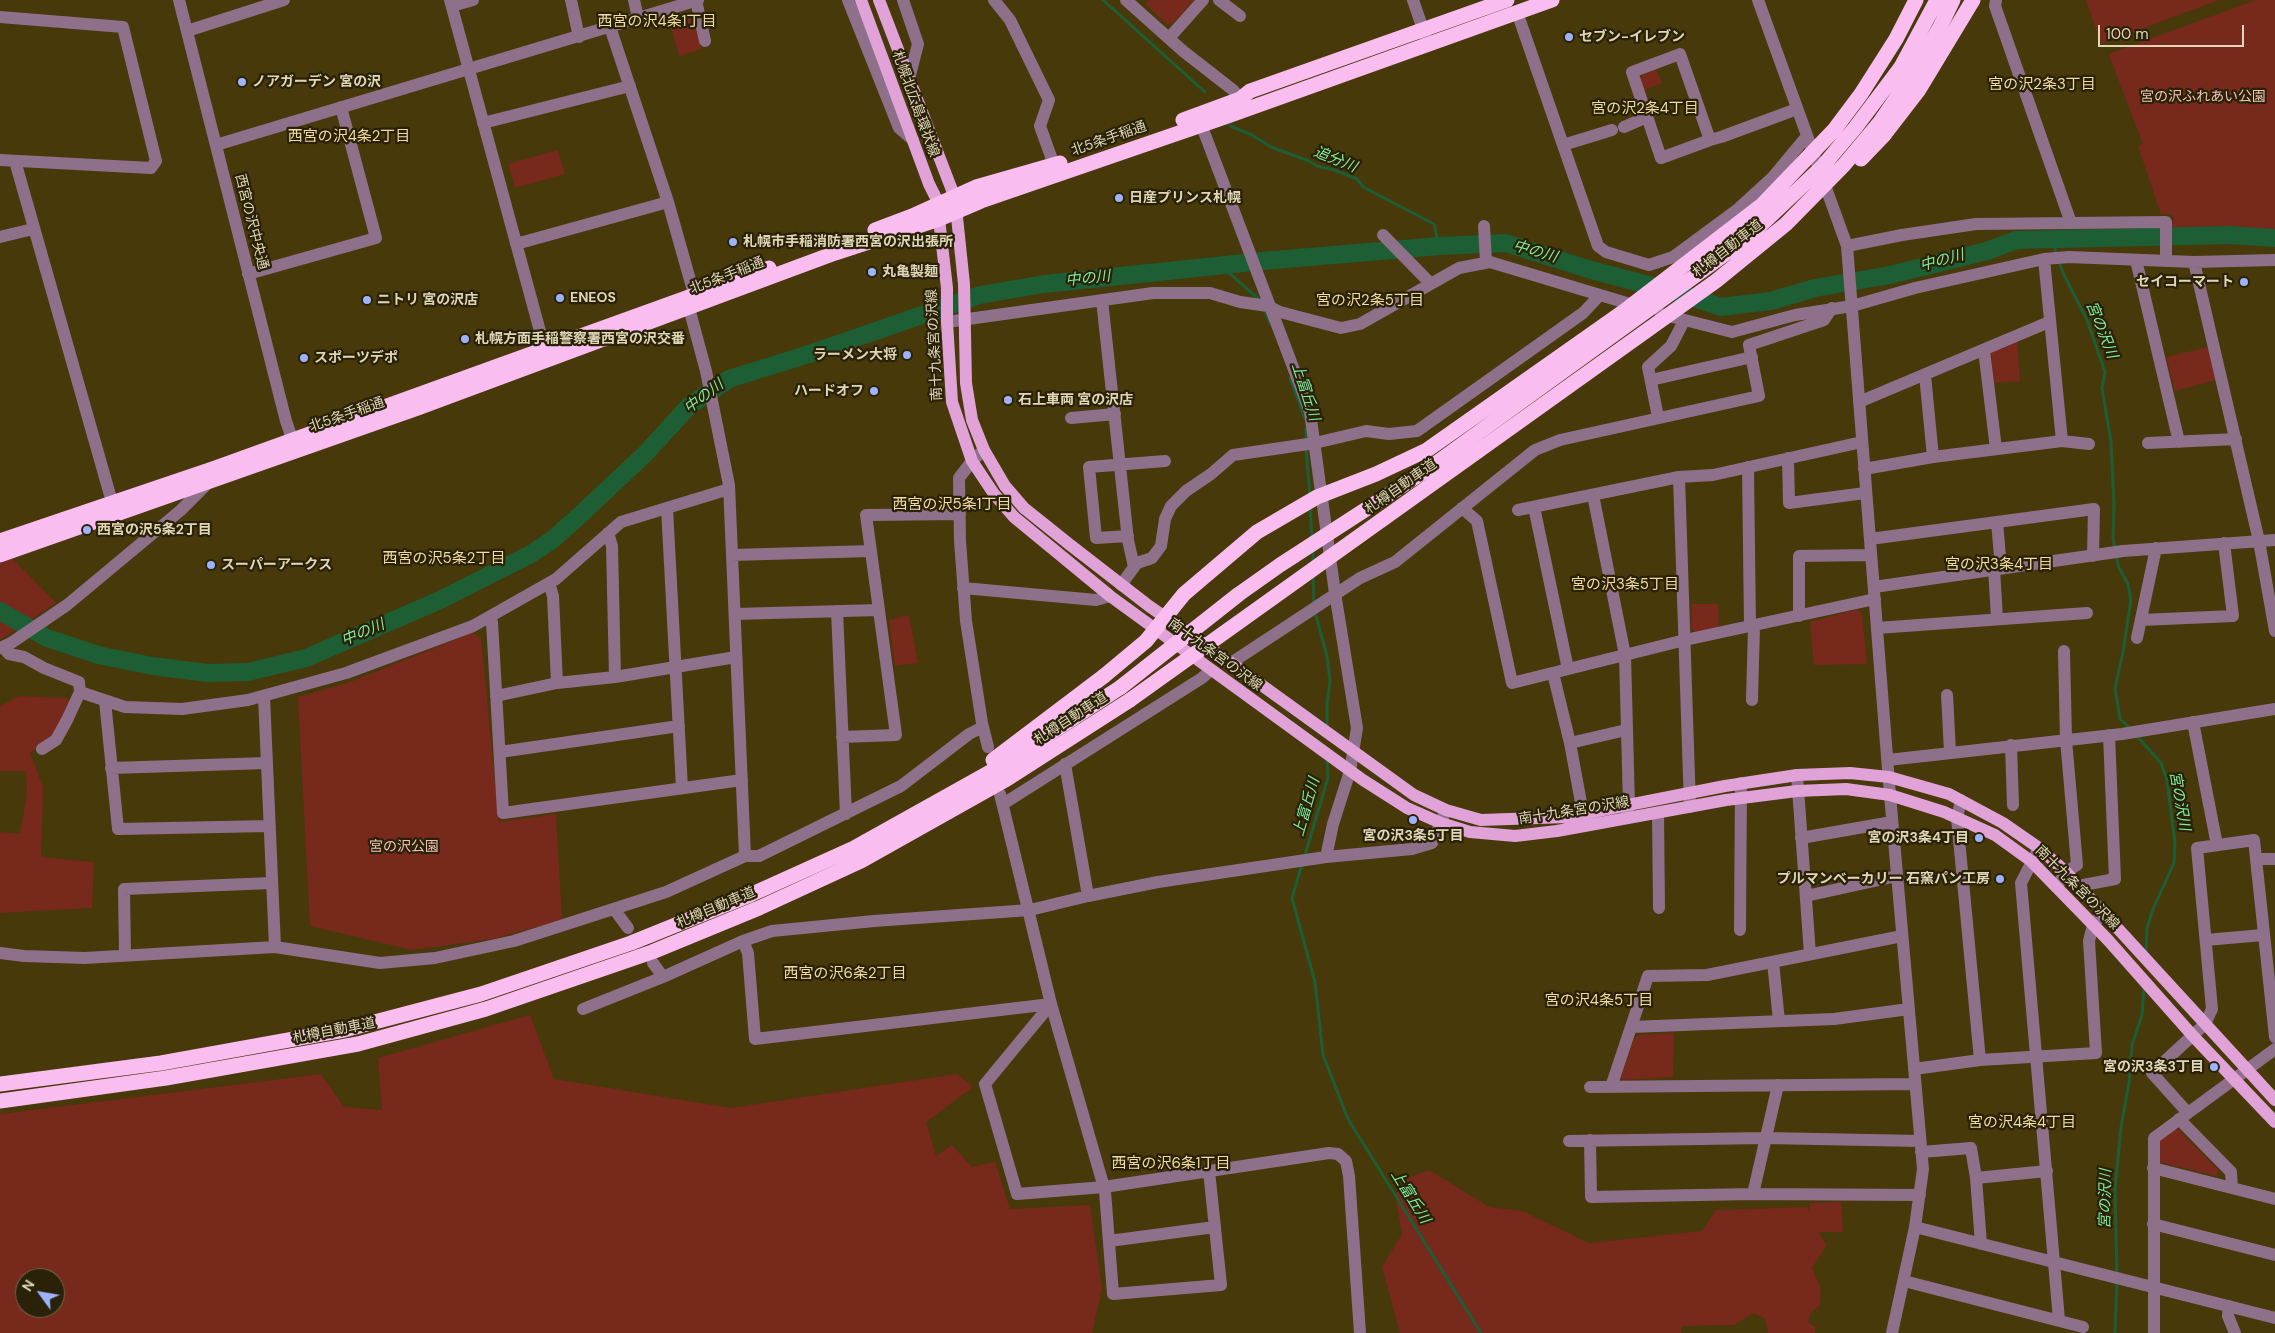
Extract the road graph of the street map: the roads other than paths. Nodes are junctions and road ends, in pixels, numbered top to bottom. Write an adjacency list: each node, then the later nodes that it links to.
1 (179, 0): 30 (street, 西宮の沢中央通)
2 (284, 0): 30 (street)
3 (473, 0): 24 (street)
4 (571, 0): 31 (street)
5 (634, 0): 28 (street)
6 (697, 0): 28 (street); 34 (street)
7 (848, 0): 45 (street)
8 (861, 0): 45 (main road, 札幌北広島環状線)
9 (879, 0): 36 (main road, 札幌北広島環状線)
10 (903, 0): 36 (street)
11 (994, 0): 51 (street)
12 (1126, 0): 33 (street)
13 (1203, 0): 33 (street)
14 (1219, 0): 26 (street)
15 (1413, 0): 32 (street)
16 (1507, 0): 32 (highway, 北5条手稲通)
17 (1552, 0): 25 (highway, 北5条手稲通)
18 (1758, 0): 40 (street)
19 (1916, 0): 205 (highway, bridge)
20 (1937, 0): 205 (highway, 札樽自動車道, bridge)
21 (1953, 0): 56 (highway, 札樽自動車道, bridge)
22 (1973, 0): 56 (highway, bridge)
23 (1996, 0): 55 (street)
24 (451, 3): 35 (street)
25 (1517, 12): 32 (highway, 北5条手稲通); 48 (street)
26 (1240, 16)
27 (0, 17): 50 (street)
28 (638, 18): 29 (street)
29 (610, 27): 31 (street); 37 (street)
30 (186, 31): 47 (street, 西宮の沢中央通)
31 (580, 37): 35 (street)
32 (1425, 37): 38 (highway, 北5条手稲通)
33 (1169, 38): 38 (street)
34 (705, 41)
35 (468, 71): 39 (street); 42 (street)
36 (909, 79): 53 (main road, 札幌北広島環状線)
37 (630, 86): 42 (street); 52 (street)
38 (1242, 105): 43 (highway, 北5条手稲通); 51 (highway, 北5条手稲通)
39 (341, 107): 47 (street); 69 (street)
40 (1797, 109): 44 (street); 46 (street)
41 (1648, 117): 46 (street); 46 (street); 48 (street)
42 (483, 123): 61 (street)
43 (1200, 124): 53 (highway, 北5条手稲通); 75 (street)
44 (1806, 136): 48 (street); 62 (street)
45 (913, 140): 54 (main road, 札幌北広島環状線)
46 (1710, 140)
47 (216, 145): 69 (street, 西宮の沢中央通)
48 (1563, 146)
49 (0, 160): 50 (street)
50 (15, 161): 58 (street)
51 (1054, 165): 53 (highway, 北5条手稲通)
52 (668, 202): 61 (street); 71 (street)
53 (956, 205): 54 (highway, 北5条手稲通); 78 (main road, 南十九条宮の沢線)
54 (939, 212): 71 (highway, 北5条手稲通); 76 (highway, 北5条手稲通); 80 (main road, 南十九条宮の沢線)
55 (2071, 223): 62 (street); 63 (street)
56 (1786, 224): 267 (highway, 札樽自動車道, bridge)
57 (1484, 226): 67 (street)
58 (33, 229): 60 (street); 113 (street)
59 (1383, 235): 70 (street)
60 (0, 237)
61 (516, 244): 83 (street)
62 (1847, 246): 74 (street)
63 (2166, 256): 65 (street); 68 (street)
64 (2045, 259): 65 (street); 74 (street); 81 (street)
65 (2136, 260): 94 (street)
66 (2275, 260): 68 (street)
67 (1486, 262): 70 (street); 72 (street)
68 (2194, 262): 91 (street)
69 (248, 274): 98 (street, 西宮の沢中央通)
70 (1431, 284): 75 (street)
71 (694, 294): 83 (highway, 北5条手稲通)
72 (1600, 295): 79 (street); 95 (street)
73 (1102, 300): 75 (street); 78 (street); 88 (street)
74 (1850, 300): 77 (street); 87 (street)
75 (1268, 306): 95 (street)
76 (689, 308): 83 (highway, 北5条手稲通); 110 (street)
77 (1832, 308): 79 (street); 84 (street)
78 (965, 320): 80 (street); 100 (main road, 南十九条宮の沢線)
79 (1684, 321): 86 (street)
80 (947, 322): 103 (main road, 南十九条宮の沢線)
81 (2049, 322): 82 (street); 92 (street)
82 (1984, 350): 85 (street); 99 (street)
83 (547, 355): 98 (highway, 北5条手稲通)
84 (1752, 357): 86 (street); 89 (street)
85 (1925, 375): 87 (street); 101 (street)
86 (1651, 380): 89 (street)
87 (1859, 402): 93 (street)
88 (1114, 414): 90 (street); 105 (street)
89 (1658, 417): 116 (street)
90 (1070, 418)
91 (2236, 439): 94 (street); 125 (street)
92 (2062, 441): 97 (street); 99 (street)
93 (1862, 442): 102 (street); 107 (street)
94 (2179, 442): 96 (street)
95 (1315, 443): 133 (street); 138 (street)
96 (2148, 443)
97 (2090, 444)
98 (294, 445): 109 (highway, 北5条手稲通); 113 (highway, 北5条手稲通)
99 (1996, 449): 101 (street)
100 (984, 450): 103 (street); 136 (main road, 南十九条宮の沢線)
101 (1933, 457): 107 (street)
102 (1788, 458): 106 (street); 111 (street)
103 (972, 461): 118 (street); 140 (main road, 南十九条宮の沢線)
104 (1165, 461): 105 (street)
105 (1120, 465): 121 (street); 121 (street)
106 (1748, 466): 108 (street); 149 (street)
107 (1864, 469): 111 (street)
108 (1679, 477): 112 (street); 153 (street)
109 (211, 480): 129 (highway, 北5条手稲通); 154 (street)
110 (729, 489): 115 (street); 130 (street)
111 (1866, 494): 122 (street)
112 (1593, 495): 114 (street); 156 (street)
113 (112, 502): 124 (highway, 北5条手稲通)
114 (1534, 507): 117 (street); 160 (street)
115 (666, 508): 120 (street); 159 (street)
116 (1462, 508): 138 (street); 162 (street)
117 (1518, 510)
118 (960, 514): 128 (street); 137 (street)
119 (1998, 522): 122 (street); 132 (street); 134 (street)
120 (608, 533): 135 (street); 163 (street)
121 (1128, 536): 133 (street)
122 (1870, 539): 131 (street)
123 (2275, 540): 125 (street)
124 (0, 541)
125 (2259, 541): 126 (street); 151 (street)
126 (2224, 543): 127 (street); 148 (street)
127 (2156, 548): 132 (street); 148 (street)
128 (871, 552): 130 (street); 141 (street)
129 (0, 555)
130 (732, 555): 144 (street)
131 (1871, 555): 139 (street); 145 (street)
132 (2098, 555): 134 (street)
133 (1134, 567): 136 (street)
134 (1998, 569): 139 (street); 147 (street)
135 (549, 583): 146 (street); 164 (street)
136 (1121, 585): 158 (main road, 南十九条宮の沢線)
137 (963, 588): 140 (street); 174 (street)
138 (1335, 593): 158 (street); 183 (street)
139 (1874, 593): 145 (street); 150 (street)
140 (1110, 596): 161 (main road, 南十九条宮の沢線)
141 (879, 610): 142 (street); 177 (street)
142 (837, 611): 144 (street); 177 (street)
143 (2087, 613): 147 (street)
144 (735, 614): 157 (street)
145 (1799, 616): 149 (street)
146 (488, 618): 167 (street); 168 (street)
147 (1997, 618): 150 (street)
148 (2141, 620): 152 (street)
149 (1752, 627): 153 (street); 169 (street)
150 (1877, 628): 186 (street)
151 (2275, 631)
152 (2138, 638)
153 (1685, 640): 156 (street); 197 (street)
154 (5, 646): 165 (street)
155 (2064, 651): 178 (street)
156 (1625, 655): 160 (street); 175 (street)
157 (736, 657): 159 (street); 193 (street)
158 (1231, 662): 183 (main road, 南十九条宮の沢線)
159 (675, 667): 163 (street); 173 (street)
160 (1568, 669): 162 (street)
161 (1210, 670): 188 (street); 190 (main road, 南十九条宮の沢線)
162 (1553, 673): 179 (street)
163 (615, 677): 164 (street)
164 (558, 683): 168 (street)
165 (80, 692): 170 (street); 182 (street)
166 (1947, 695): 185 (street)
167 (264, 696): 170 (street); 187 (street)
168 (496, 696): 184 (street)
169 (1752, 700)
170 (105, 701): 189 (street)
171 (2275, 709): 172 (street)
172 (2193, 722): 176 (street); 215 (street)
173 (679, 726): 184 (street); 195 (street)
174 (983, 727): 181 (street); 207 (street)
175 (1626, 730): 179 (street); 201 (street)
176 (2115, 734): 178 (street); 226 (street)
177 (842, 737): 207 (street)
178 (2066, 740): 180 (street); 222 (street)
179 (1570, 743): 210 (street)
180 (2011, 745): 185 (street); 202 (street)
181 (988, 748)
182 (42, 749)
183 (1351, 750): 190 (street); 204 (main road, 南十九条宮の沢線)
184 (500, 752): 195 (street)
185 (1950, 752): 186 (street)
186 (1888, 760): 192 (street)
187 (267, 763): 189 (street); 213 (street)
188 (1066, 764): 227 (street); 231 (street)
189 (111, 768): 213 (street)
190 (1348, 769): 212 (main road, 南十九条宮の沢線); 218 (street)
191 (1798, 775): 192 (main road, 南十九条宮の沢線); 194 (main road, 南十九条宮の沢線); 196 (street)
192 (1889, 777): 198 (street); 200 (main road, 南十九条宮の沢線)
193 (742, 780): 195 (street); 217 (street)
194 (1741, 783): 197 (main road, 南十九条宮の沢線); 199 (street)
195 (682, 788)
196 (1798, 790): 198 (main road, 南十九条宮の沢線); 199 (main road, 南十九条宮の沢線); 214 (street)
197 (1690, 792): 201 (main road, 南十九条宮の沢線); 203 (street)
198 (1890, 795): 209 (main road, 南十九条宮の沢線); 211 (street)
199 (1741, 798): 203 (main road, 南十九条宮の沢線); 235 (street)
200 (1961, 800): 209 (street); 216 (main road, 南十九条宮の沢線)
201 (1629, 805): 208 (street); 210 (main road, 南十九条宮の沢線)
202 (2013, 805)
203 (1690, 807): 206 (main road, 南十九条宮の沢線)
204 (1446, 810): 210 (main road, 南十九条宮の沢線); 212 (street)
205 (923, 811): 261 (highway, 札樽自動車道)
206 (1658, 813): 208 (main road, 南十九条宮の沢線); 229 (street)
207 (846, 814): 217 (street)
208 (1626, 818): 210 (main road, 南十九条宮の沢線)
209 (1957, 818): 221 (main road, 南十九条宮の沢線); 257 (street)
210 (1584, 820): 212 (main road, 南十九条宮の沢線)
211 (1892, 822): 214 (street); 223 (street)
212 (1441, 823): 218 (street)
213 (270, 826): 224 (street)
214 (1801, 838): 228 (street)
215 (2217, 845): 219 (street); 238 (street)
216 (2040, 848): 221 (street); 222 (main road, 南十九条宮の沢線)
217 (745, 856): 230 (street)
218 (1326, 857): 227 (street)
219 (2256, 858): 220 (street); 236 (street)
220 (2275, 859)
221 (2031, 860): 225 (main road, 南十九条宮の沢線); 256 (street)
222 (2066, 872): 225 (street); 226 (main road, 南十九条宮の沢線)
223 (1897, 876): 228 (street); 237 (street)
224 (272, 883): 240 (street); 243 (street)
225 (2057, 886): 233 (main road, 南十九条宮の沢線)
226 (2078, 886): 232 (main road, 南十九条宮の沢線)
227 (1088, 896): 231 (street)
228 (1806, 896): 242 (street)
229 (1660, 908)
230 (614, 909): 234 (street); 240 (street)
231 (1030, 910): 239 (street); 247 (street)
232 (2103, 914): 233 (street); 251 (main road, 南十九条宮の沢線)
233 (2094, 925): 253 (main road, 南十九条宮の沢線); 256 (street)
234 (628, 928)
235 (1740, 930)
236 (2263, 935): 238 (street); 254 (street)
237 (1902, 936): 242 (street); 249 (street)
238 (2206, 940): 251 (street)
239 (743, 941): 246 (street); 247 (street)
240 (274, 947): 243 (street)
241 (0, 953): 243 (street)
242 (1810, 954): 244 (street)
243 (125, 955)
244 (1773, 962): 250 (street); 252 (street)
245 (653, 963): 246 (street)
246 (663, 977): 248 (street)
247 (1051, 1004): 278 (street); 278 (street)
248 (584, 1009)
249 (1909, 1009): 250 (street); 258 (street)
250 (1778, 1022): 252 (street)
251 (2205, 1024): 253 (street); 259 (main road, 南十九条宮の沢線)
252 (1631, 1027): 265 (street)
253 (2193, 1036): 260 (main road, 南十九条宮の沢線); 268 (street)
254 (2275, 1037)
255 (2275, 1049): 259 (street)
256 (2038, 1057): 257 (street); 275 (street)
257 (1980, 1060): 258 (street)
258 (1914, 1069): 262 (street)
259 (2247, 1070): 260 (street); 266 (main road, 南十九条宮の沢線)
260 (2234, 1079): 268 (street); 269 (main road, 南十九条宮の沢線)
261 (0, 1084)
262 (1915, 1084): 263 (street); 273 (street)
263 (1778, 1085): 265 (street); 270 (street)
264 (1590, 1087): 265 (street)
265 (1611, 1087)
266 (2275, 1100)
267 (0, 1101)
268 (2184, 1116): 274 (street); 279 (street)
269 (2275, 1122)
270 (1766, 1138): 271 (street); 273 (street); 280 (street)
271 (1590, 1140): 272 (street); 280 (street)
272 (1569, 1141)
273 (1921, 1147): 277 (street); 281 (street)
274 (2153, 1168): 279 (street); 283 (street)
275 (2047, 1170): 277 (street); 289 (street)
276 (1209, 1171): 278 (street); 284 (street); 296 (street)
277 (1976, 1178): 287 (street)
278 (1104, 1187): 286 (street)
279 (2232, 1188): 282 (street)
280 (1752, 1194): 281 (street)
281 (1920, 1195): 285 (street)
282 (2275, 1199)
283 (2153, 1224): 288 (street); 291 (street)
284 (1215, 1227): 286 (street); 286 (street)
285 (1915, 1227): 287 (street); 290 (street)
286 (1109, 1241)
287 (1981, 1244): 289 (street)
288 (2275, 1255)
289 (2054, 1262): 291 (street); 294 (street)
290 (1904, 1281): 294 (street); 297 (street)
291 (2153, 1287): 292 (street); 298 (street)
292 (2229, 1306): 293 (street); 299 (street)
293 (2275, 1318)
294 (2063, 1325): 295 (street)
295 (2083, 1327)
296 (1360, 1333)
297 (1892, 1333)
298 (2154, 1333)
299 (2235, 1333)

